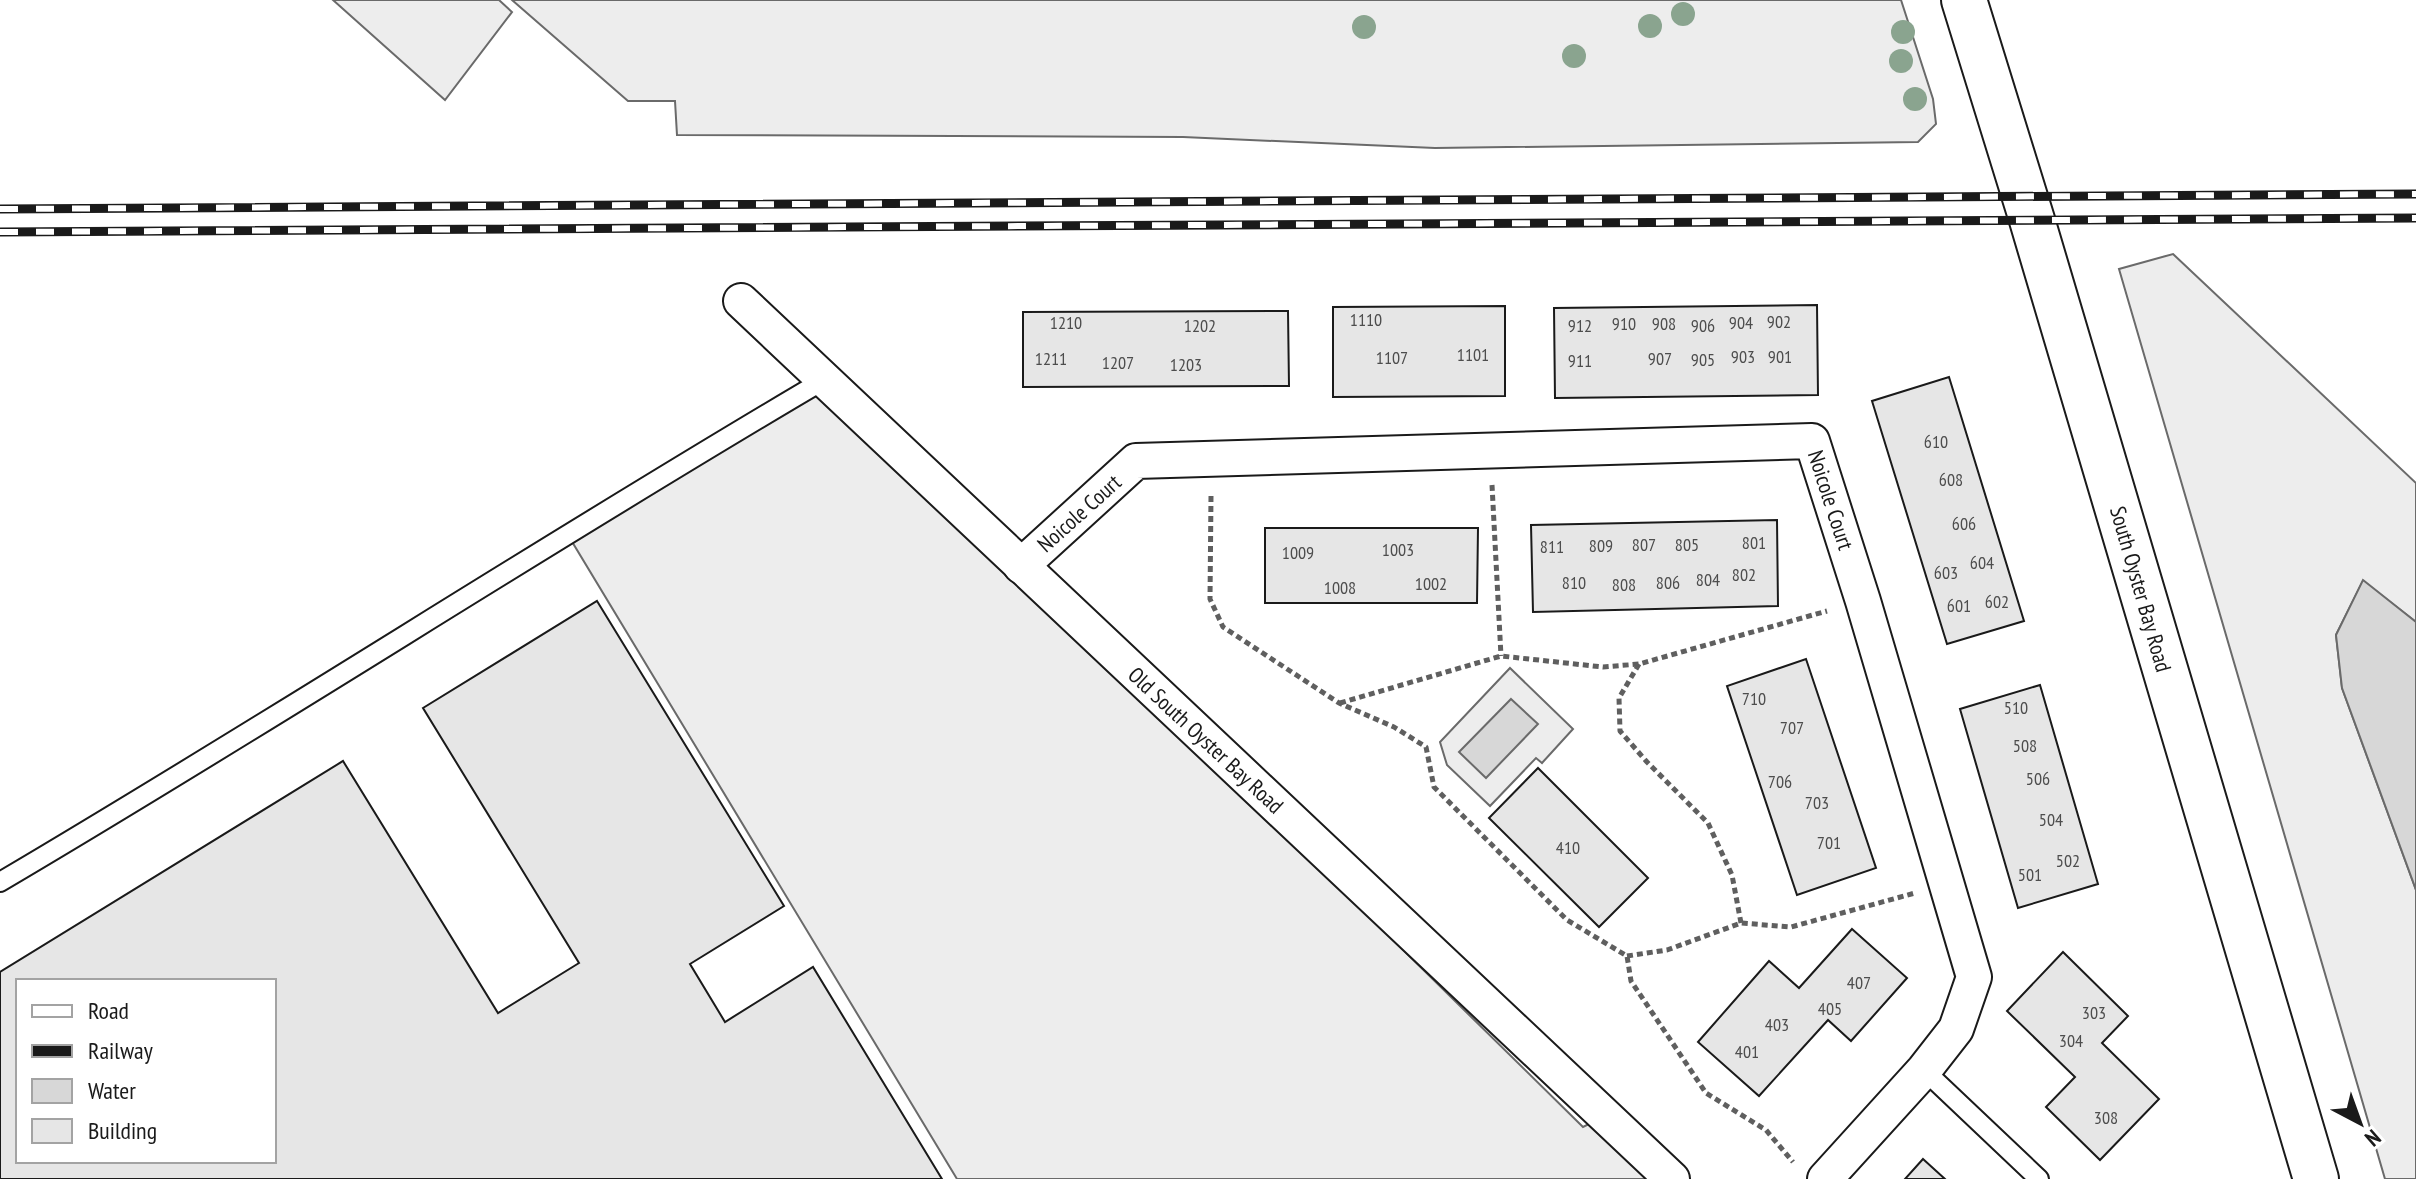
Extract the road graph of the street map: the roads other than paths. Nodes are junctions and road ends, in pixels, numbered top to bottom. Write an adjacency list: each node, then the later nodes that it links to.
1 (1964, 0): 10 (main road, South Oyster Bay Road)
2 (741, 301): 3 (street, Old South Oyster Bay Road)
3 (824, 380): 4 (street, Old South Oyster Bay Road); 5 (lane)
4 (1021, 566): 6 (street, Noicole Court); 8 (street, Old South Oyster Bay Road)
5 (0, 882)
6 (1924, 1070): 7 (street, Noicole Court); 9 (lane)
7 (1812, 1174)
8 (1672, 1179)
9 (2039, 1179)
10 (2316, 1179)

